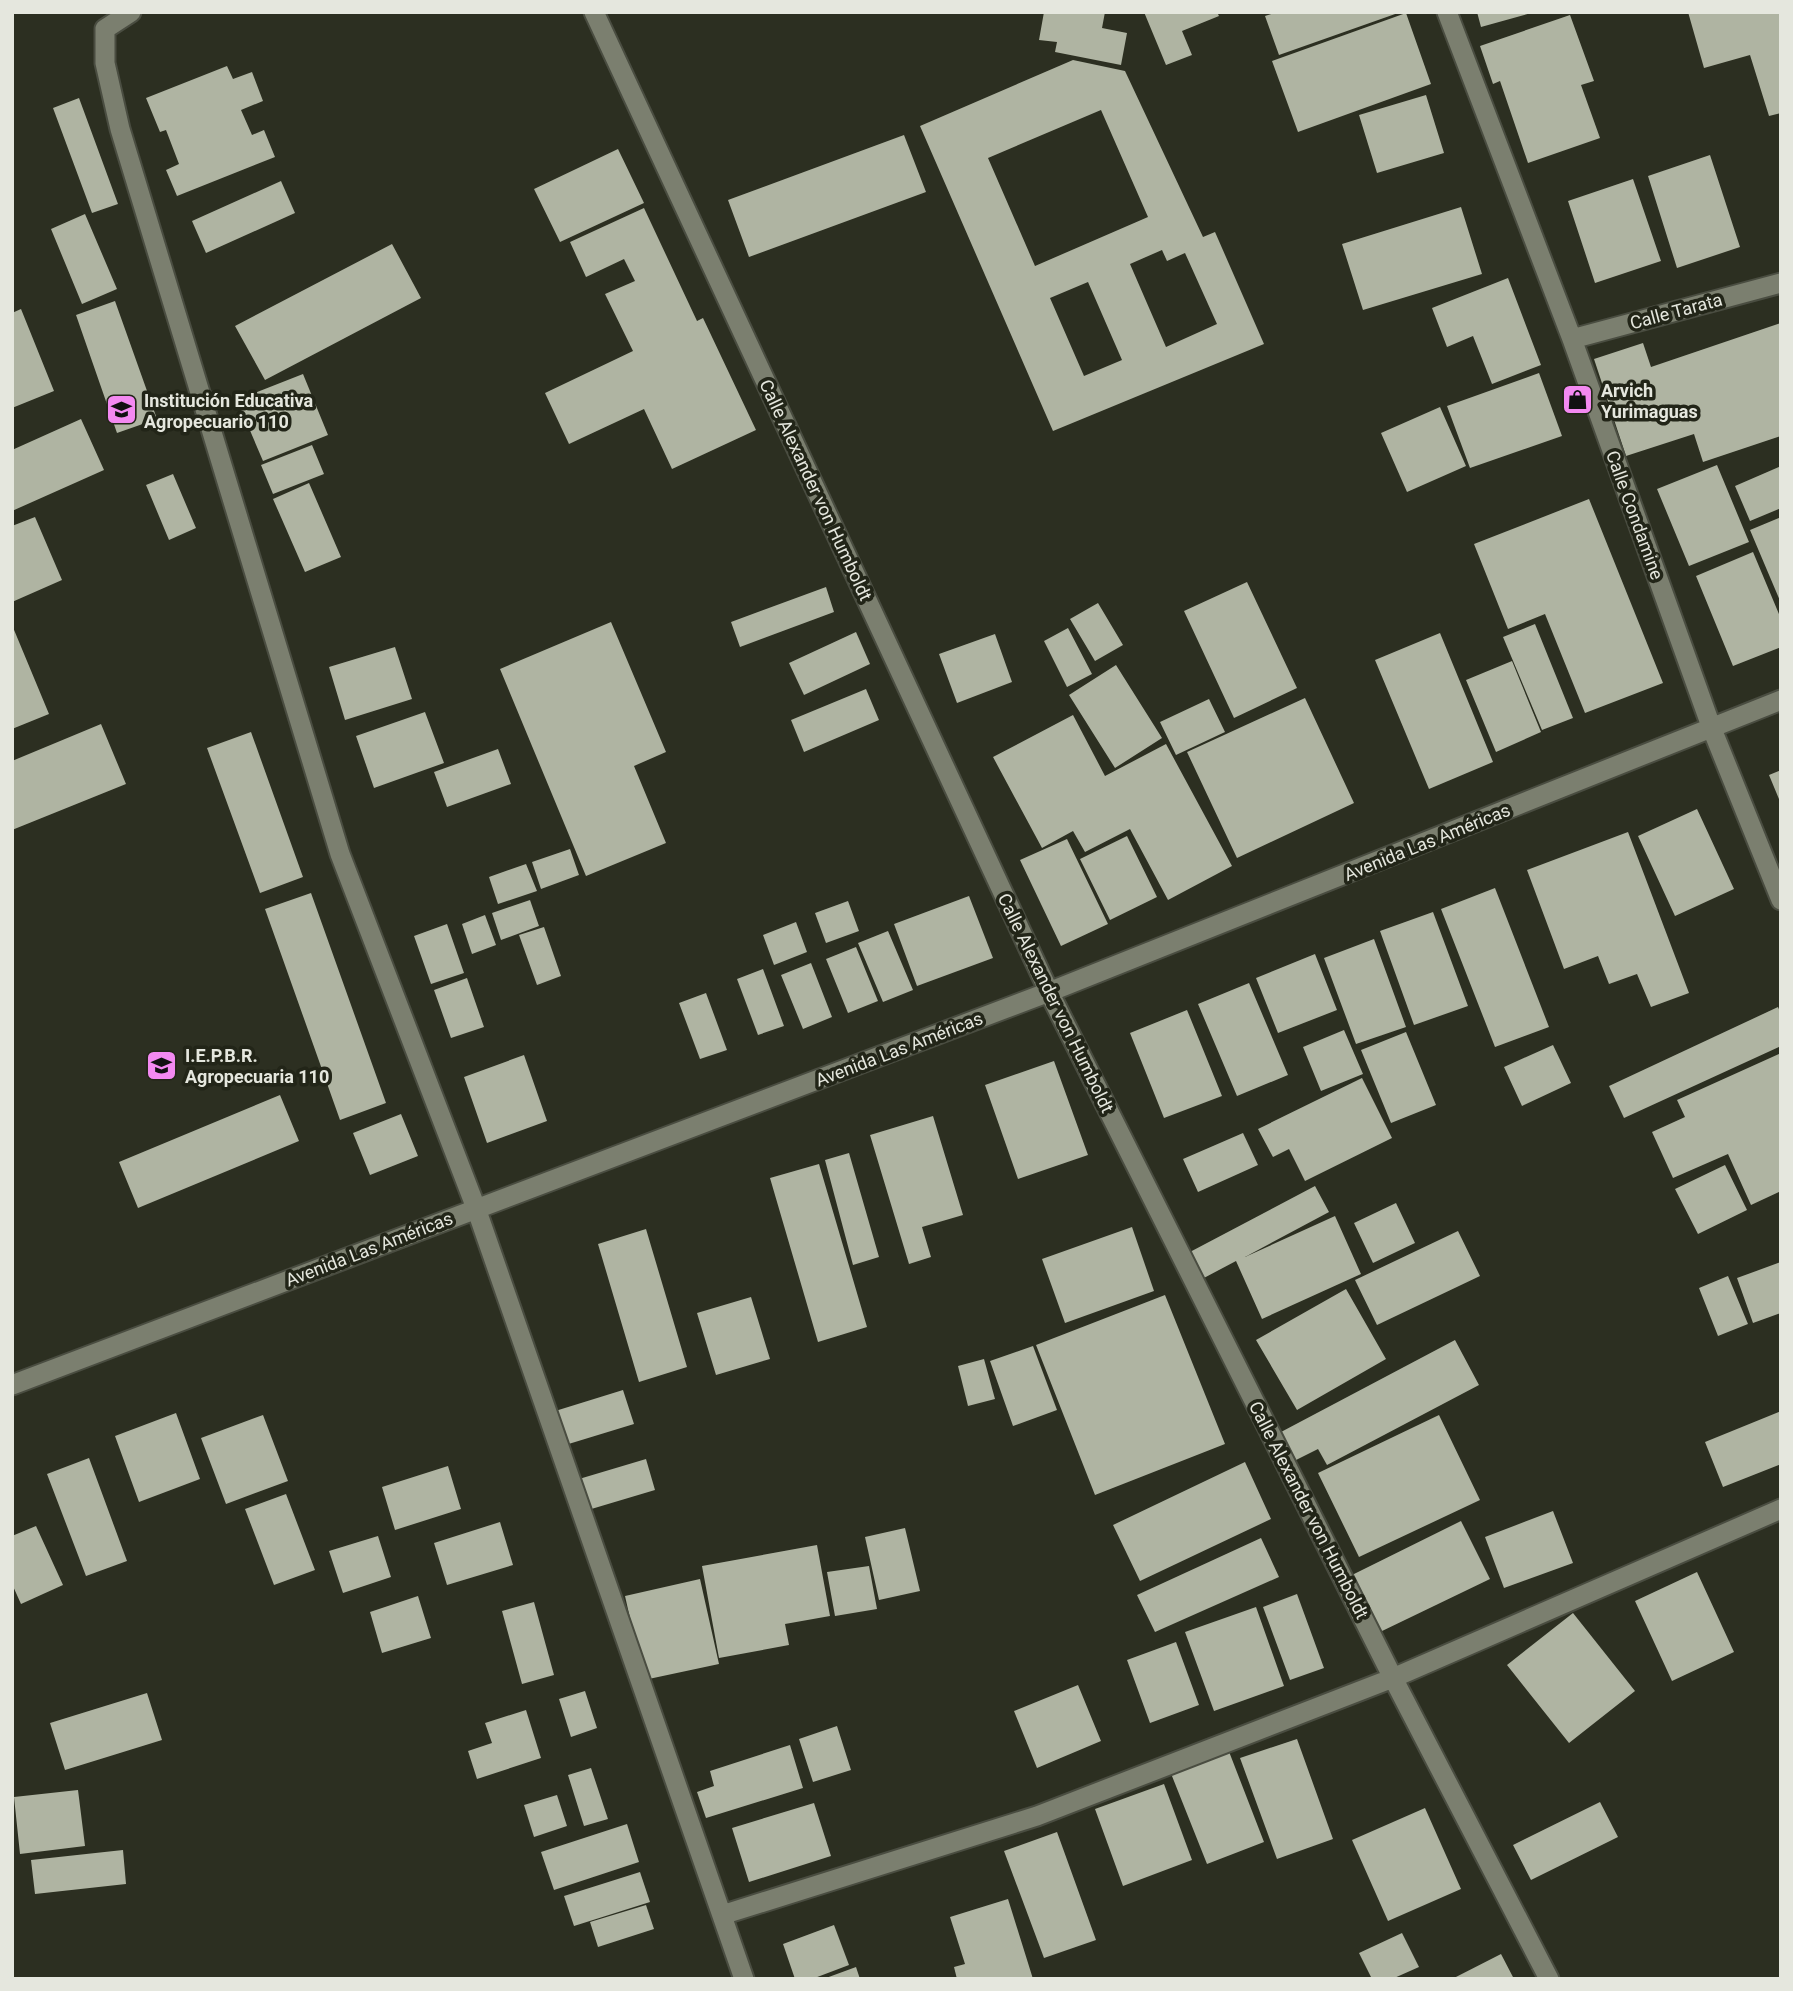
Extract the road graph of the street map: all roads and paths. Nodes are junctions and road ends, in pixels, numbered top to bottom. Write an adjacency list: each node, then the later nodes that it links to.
1 (131, 12): 10 (street)
2 (594, 12): 9 (street, Calle Alexander von Humboldt)
3 (1447, 12): 5 (street, Calle Condamine)
4 (1781, 283): 5 (street, Calle Tarata)
5 (1572, 339): 7 (street, Calle Condamine)
6 (1781, 700): 7 (street, Avenida Las Américas)
7 (1712, 729): 8 (street, Calle Condamine); 9 (street, Avenida Las Américas)
8 (1781, 900)
9 (1049, 992): 10 (street, Avenida Las Américas); 13 (street, Calle Alexander von Humboldt)
10 (476, 1208): 11 (street, Avenida Las Américas); 14 (street)
11 (12, 1385)
12 (1781, 1509): 13 (street)
13 (1393, 1678): 14 (street); 16 (street, Calle Alexander von Humboldt)
14 (722, 1915): 15 (street)
15 (744, 1979)
16 (1549, 1979)

